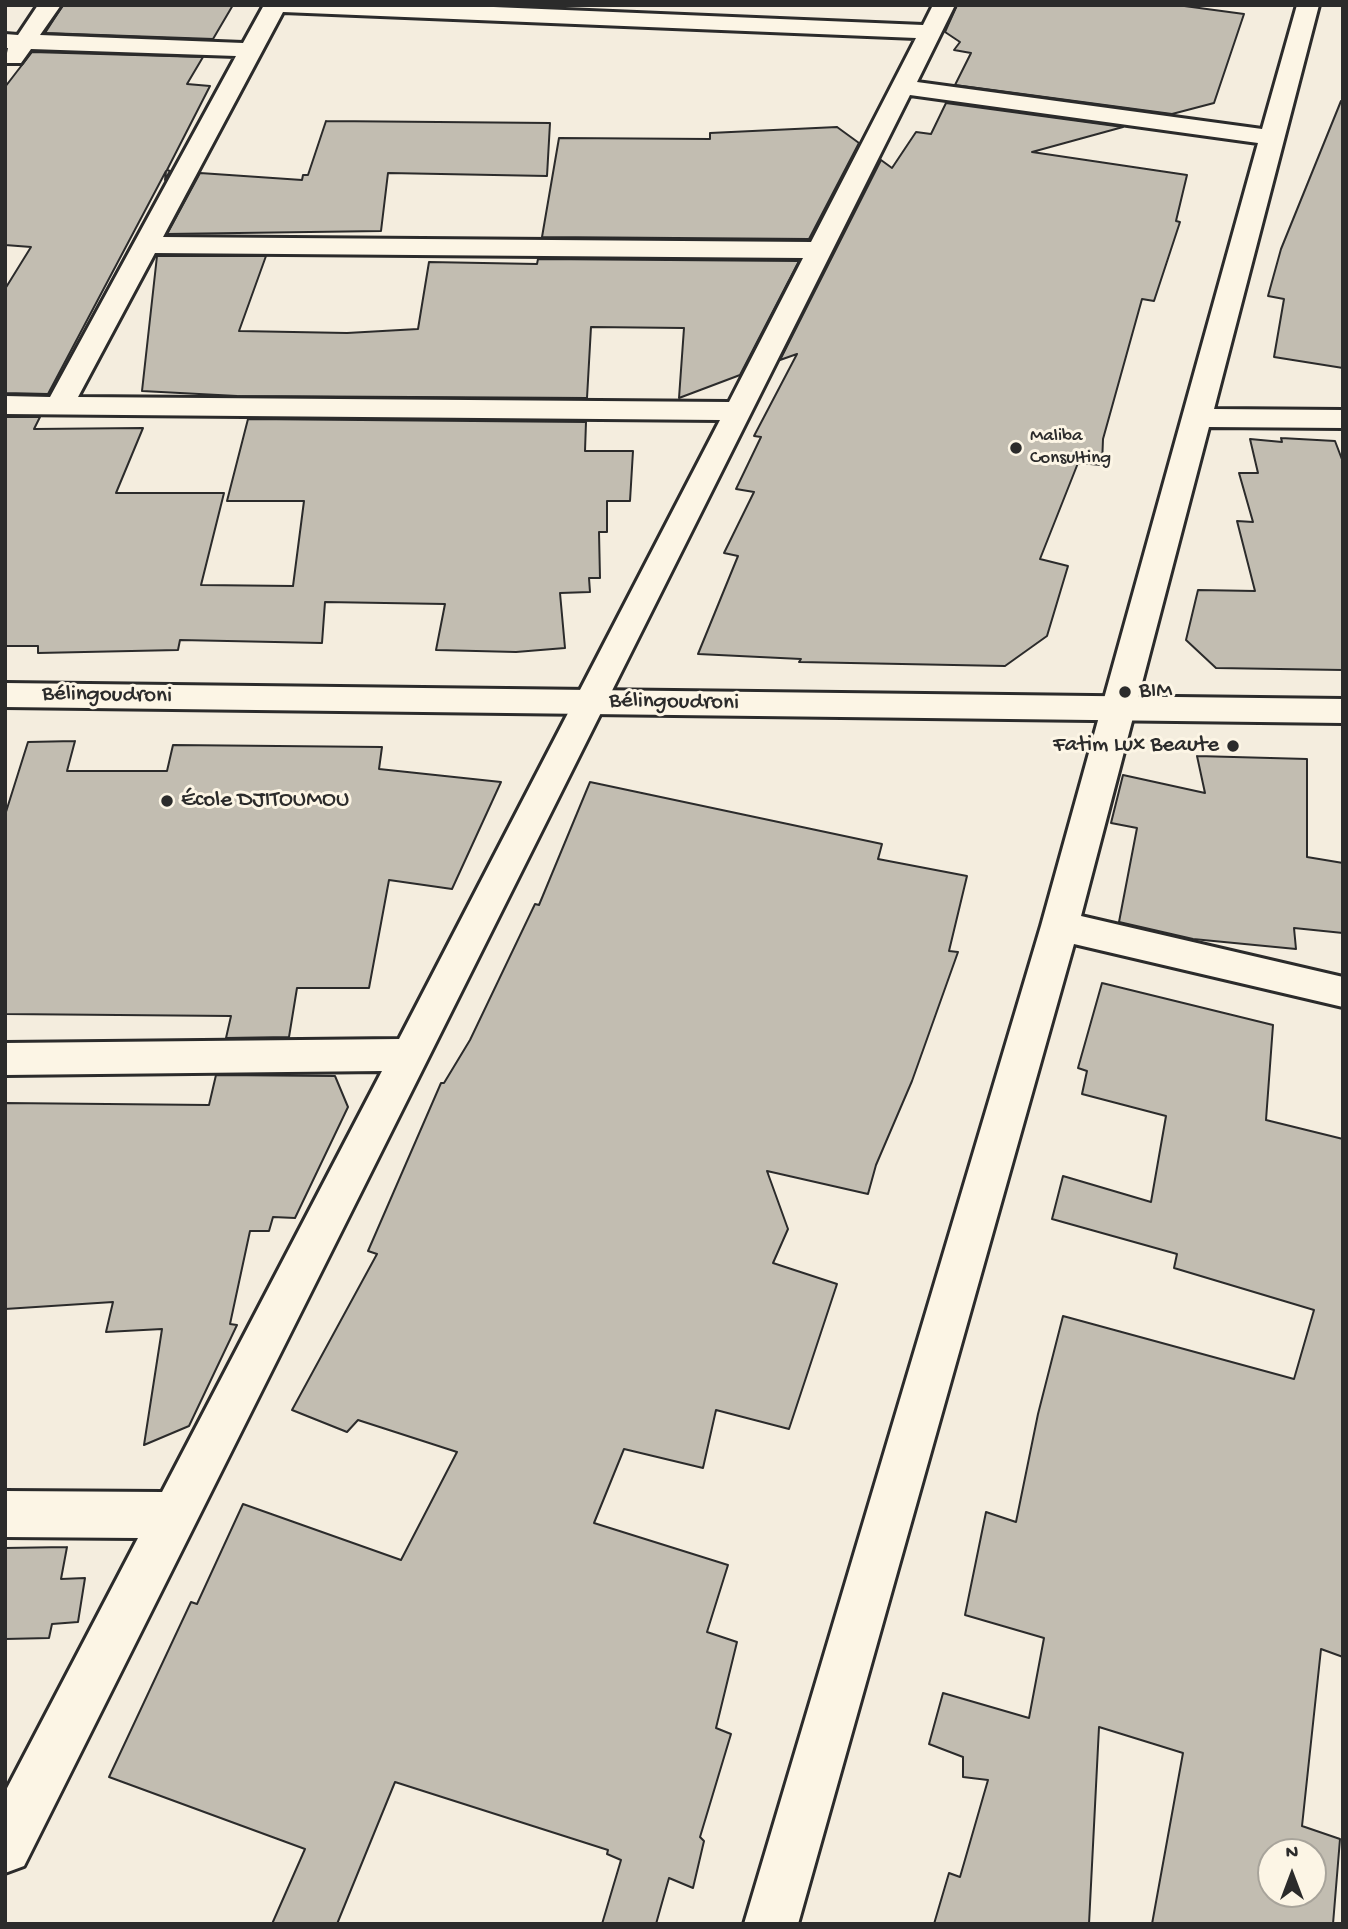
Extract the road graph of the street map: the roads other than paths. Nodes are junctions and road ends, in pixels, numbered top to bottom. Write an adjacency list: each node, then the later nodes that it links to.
1 (50, 5): 4 (street)
2 (1308, 5): 8 (street)
3 (937, 18): 5 (street); 7 (street)
4 (14, 41): 5 (street); 6 (street)
5 (251, 50): 9 (street)
6 (5, 68)
7 (902, 88): 8 (street); 10 (street)
8 (1273, 138): 14 (street)
9 (146, 245): 10 (street); 12 (street)
10 (819, 250): 13 (street)
11 (5, 405): 12 (street)
12 (59, 405): 13 (street)
13 (737, 411): 17 (street)
14 (1197, 418): 15 (street); 18 (street)
15 (1343, 419)
16 (5, 695): 17 (street, Bélingoudroni)
17 (592, 702): 18 (street, Bélingoudroni); 22 (street)
18 (1120, 708): 19 (street, Bélingoudroni); 20 (street)
19 (1343, 711)
20 (1060, 926): 21 (street); 27 (street)
21 (1343, 992)
22 (410, 1055): 23 (street); 25 (street)
23 (5, 1059)
24 (5, 1514): 25 (street)
25 (174, 1515): 26 (street)
26 (5, 1847)
27 (771, 1924)

